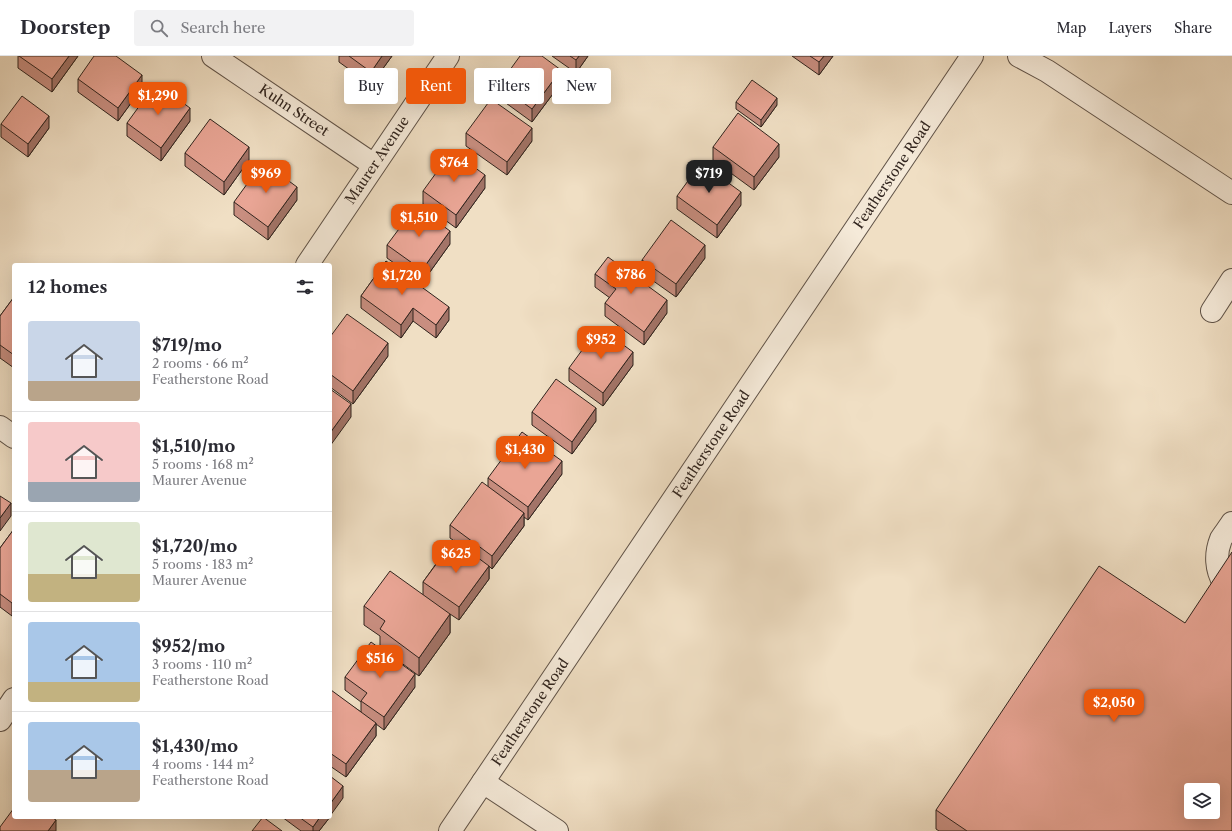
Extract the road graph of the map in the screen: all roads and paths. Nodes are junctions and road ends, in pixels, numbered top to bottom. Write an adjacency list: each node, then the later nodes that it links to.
1 (213, 56): 5 (street, Kuhn Street)
2 (448, 56): 5 (street, Maurer Avenue)
3 (972, 56): 16 (street, Featherstone Road)
4 (1019, 56): 6 (street)
5 (374, 165): 7 (street, Maurer Avenue)
6 (1232, 193)
7 (308, 263)
8 (1232, 280): 9 (street)
9 (1212, 311)
10 (0, 428): 11 (street)
11 (12, 436)
12 (1232, 523): 13 (street)
13 (1224, 583)
14 (12, 703): 15 (street)
15 (0, 720)
16 (483, 782): 17 (street, Featherstone Road); 18 (street)
17 (450, 831)
18 (557, 831)

